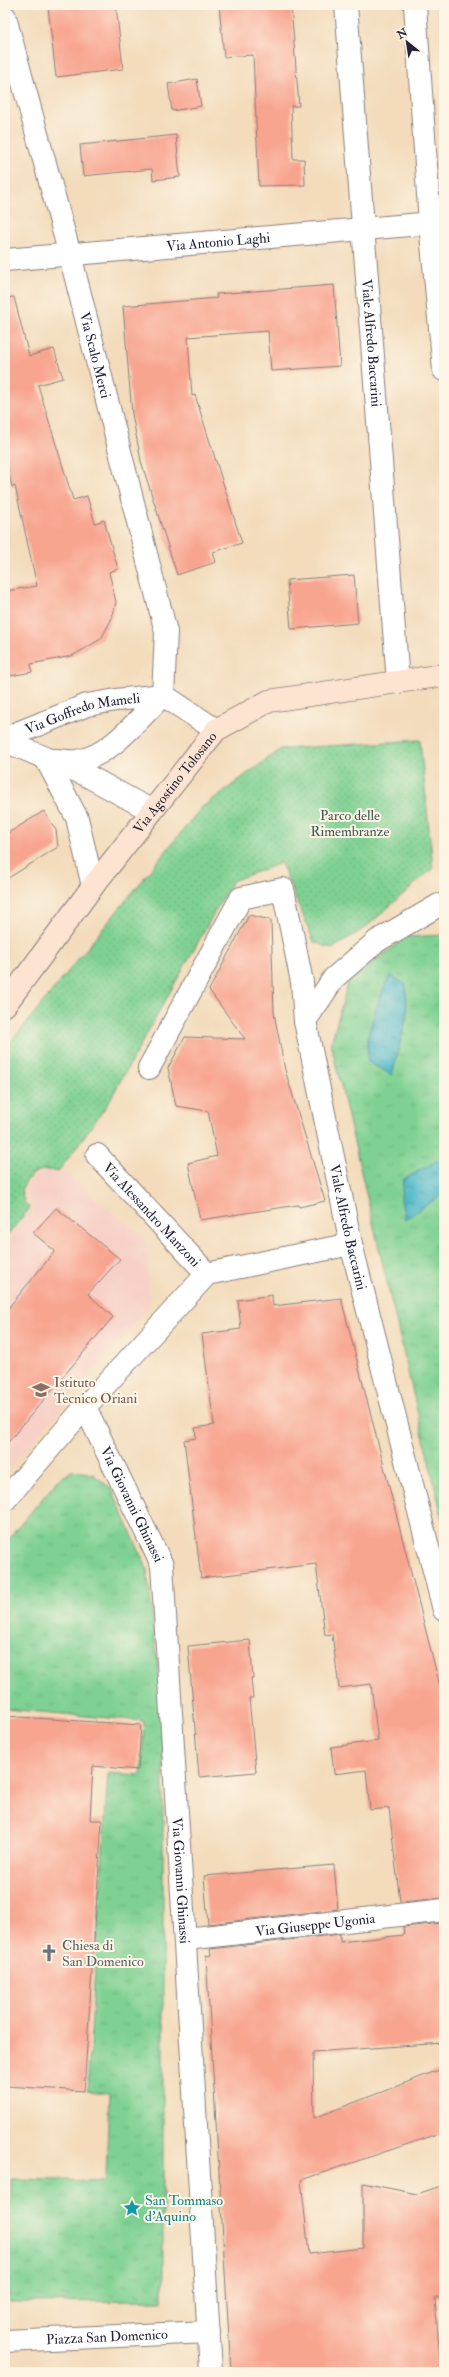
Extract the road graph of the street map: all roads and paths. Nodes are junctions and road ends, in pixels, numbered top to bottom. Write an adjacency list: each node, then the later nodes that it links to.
1 (346, 5): 5 (street, Viale Alfredo Baccarini)
2 (415, 5): 4 (street)
3 (5, 17): 6 (street, Via Scalo Merci)
4 (437, 223): 5 (street, Via Antonio Laghi); 8 (street)
5 (362, 229): 6 (street, Via Antonio Laghi); 10 (street, Viale Alfredo Baccarini)
6 (70, 254): 7 (street, Via Antonio Laghi); 11 (street, Via Scalo Merci)
7 (5, 260)
8 (444, 370)
9 (444, 675): 10 (main road, Via Agostino Tolosano)
10 (398, 682): 12 (main road, Via Agostino Tolosano)
11 (163, 695): 12 (street); 13 (street, Via Goffredo Mameli); 14 (street, Via Goffredo Mameli)
12 (216, 730): 15 (main road, Via Agostino Tolosano)
13 (5, 740): 14 (street, Via Goffredo Mameli)
14 (46, 759): 15 (street, Via Goffredo Mameli); 16 (street)
15 (152, 811): 16 (main road, Via Agostino Tolosano)
16 (93, 886): 18 (main road, Via Agostino Tolosano)
17 (444, 905): 19 (street)
18 (5, 1005)
19 (305, 1021): 20 (street); 22 (street, Viale Alfredo Baccarini)
20 (149, 1068)
21 (97, 1155): 23 (street, Via Alessandro Manzoni)
22 (351, 1244): 23 (street, Via Alessandro Manzoni); 26 (street, Viale Alfredo Baccarini)
23 (207, 1274): 24 (street, Via Alessandro Manzoni)
24 (85, 1407): 25 (street, Via Alessandro Manzoni); 28 (street, Via Giovanni Ghinassi)
25 (5, 1500)
26 (444, 1610)
27 (444, 1910): 28 (street, Via Giuseppe Ugonia)
28 (186, 1939): 29 (street, Via Giovanni Ghinassi)
29 (209, 2332): 30 (street, Piazza San Domenico); 31 (street, Via Giovanni Ghinassi)
30 (5, 2341)
31 (211, 2372)

